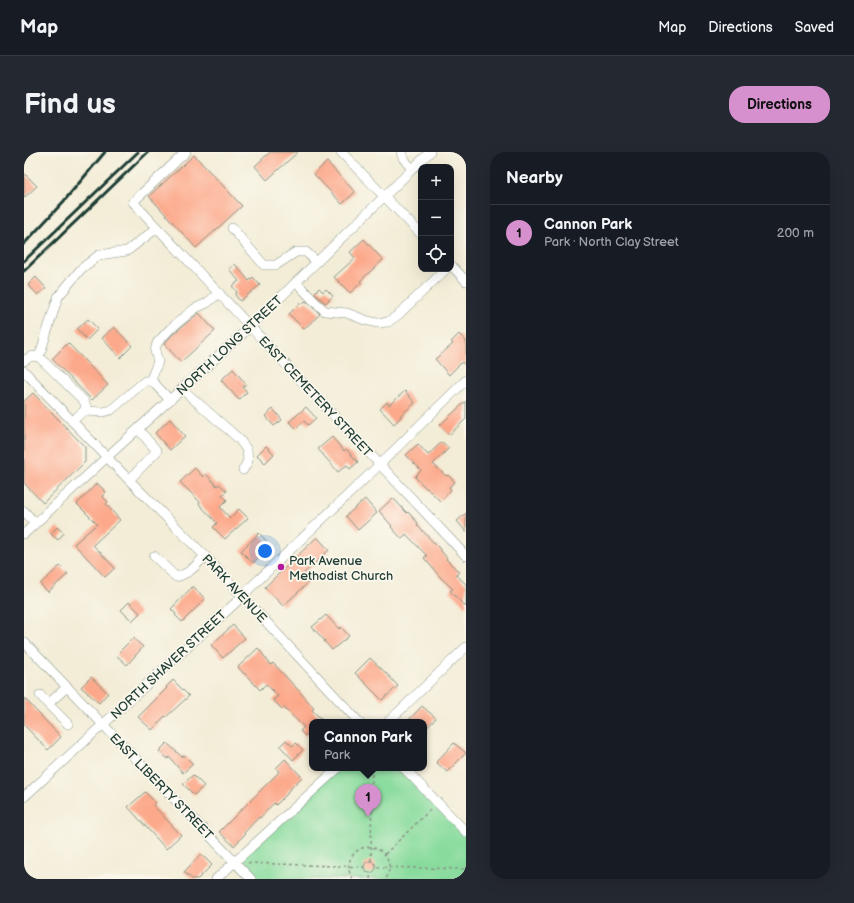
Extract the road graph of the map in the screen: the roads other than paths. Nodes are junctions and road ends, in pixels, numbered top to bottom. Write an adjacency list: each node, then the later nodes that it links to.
1 (186, 152): 7 (street, EAST CEMETERY STREET)
2 (341, 152): 6 (street)
3 (401, 152): 5 (street)
4 (430, 152): 5 (street, NORTH LONG STREET)
5 (412, 169): 6 (street, NORTH LONG STREET)
6 (384, 196): 9 (street); 10 (street, NORTH LONG STREET)
7 (157, 228): 15 (street, EAST CEMETERY STREET); 17 (street)
8 (232, 228): 10 (street)
9 (418, 231)
10 (317, 262): 14 (street, NORTH LONG STREET)
11 (454, 268): 13 (street)
12 (443, 272): 14 (street)
13 (466, 281)
14 (296, 282): 16 (street, NORTH LONG STREET)
15 (219, 293): 16 (street, EAST CEMETERY STREET); 21 (street)
16 (250, 327): 22 (street, NORTH LONG STREET); 28 (street, EAST CEMETERY STREET)
17 (39, 357): 18 (street); 24 (street)
18 (24, 361)
19 (24, 371): 25 (street, PARK AVENUE)
20 (466, 380): 28 (street, NORTH SHAVER STREET)
21 (150, 381): 23 (street); 24 (street)
22 (182, 389): 23 (street, NORTH LONG STREET); 29 (street)
23 (170, 400): 26 (street, NORTH LONG STREET)
24 (84, 411): 25 (street)
25 (72, 421): 27 (street, PARK AVENUE)
26 (138, 429): 27 (street, NORTH LONG STREET); 30 (street)
27 (107, 457): 30 (street, PARK AVENUE); 32 (street, NORTH LONG STREET)
28 (380, 464): 36 (street, EAST CEMETERY STREET); 37 (street, NORTH SHAVER STREET)
29 (243, 470)
30 (129, 480): 35 (street, PARK AVENUE)
31 (24, 511): 32 (street)
32 (35, 523): 33 (street, NORTH LONG STREET)
33 (24, 534)
34 (154, 556): 35 (street)
35 (205, 556): 37 (street, PARK AVENUE)
36 (466, 556)
37 (243, 596): 43 (street, PARK AVENUE); 46 (street, NORTH SHAVER STREET)
38 (24, 642): 40 (street, EAST LIBERTY STREET)
39 (466, 647): 44 (street)
40 (67, 687): 42 (street); 46 (street, EAST LIBERTY STREET)
41 (40, 695): 42 (street)
42 (48, 704): 45 (street)
43 (356, 719)
44 (391, 719)
45 (68, 724)
46 (103, 724): 49 (street, NORTH SHAVER STREET); 51 (street, EAST LIBERTY STREET)
47 (335, 771): 51 (street)
48 (407, 771): 50 (street)
49 (24, 797)
50 (466, 832)
51 (234, 862): 52 (street); 53 (street, EAST LIBERTY STREET)
52 (216, 879)
53 (251, 879)

